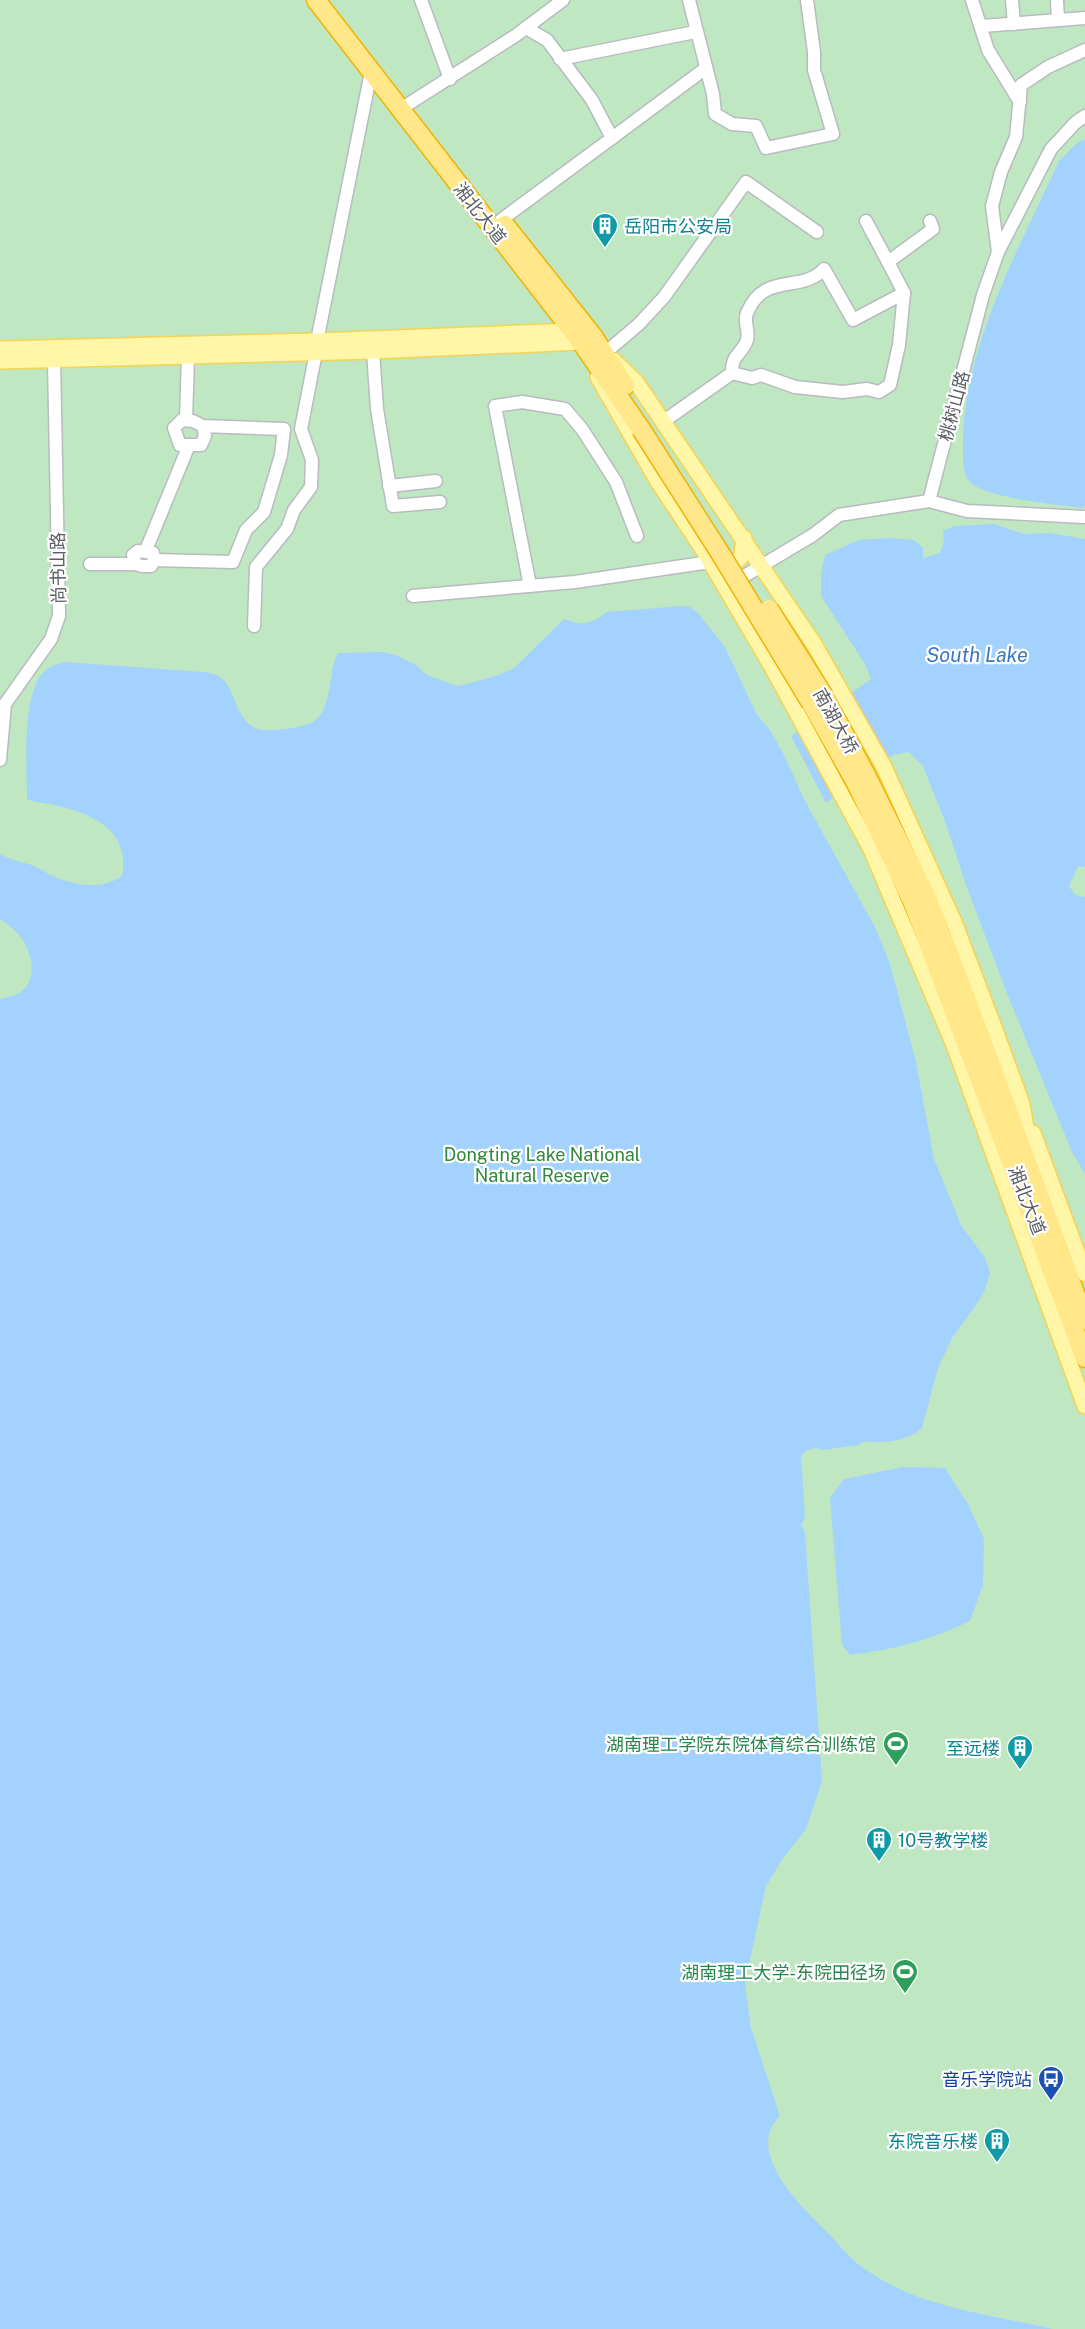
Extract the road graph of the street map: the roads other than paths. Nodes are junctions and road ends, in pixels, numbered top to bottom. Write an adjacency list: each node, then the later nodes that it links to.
1 (316, 0): 19 (highway, 湘北大道)
2 (328, 0): 22 (highway, 湘北大道)
3 (421, 0): 20 (street)
4 (563, 0): 14 (street)
5 (689, 0): 15 (street)
6 (807, 0): 18 (street)
7 (972, 0): 13 (street)
8 (1012, 0): 12 (street)
9 (1057, 0): 11 (street)
10 (1085, 18): 11 (street)
11 (1058, 20): 12 (street)
12 (1014, 24): 13 (street)
13 (982, 26): 21 (street)
14 (526, 28): 17 (street); 20 (street)
15 (695, 32): 17 (street); 18 (street)
16 (1085, 50): 21 (street)
17 (560, 59): 24 (street)
18 (706, 68): 24 (street)
19 (370, 72): 32 (highway, 湘北大道); 33 (street)
20 (450, 79): 22 (street)
21 (1020, 102): 29 (street)
22 (410, 103): 25 (highway, 湘北大道)
23 (1085, 116): 29 (street, 桃树山路)
24 (612, 138): 25 (street)
25 (501, 220): 32 (highway, 湘北大道)
26 (866, 221): 30 (street)
27 (930, 221): 30 (street)
28 (817, 232): 36 (street)
29 (998, 252): 47 (street, 桃树山路)
30 (888, 262): 31 (street)
31 (904, 293): 40 (street); 40 (street)
32 (582, 333): 33 (main road); 35 (main road); 36 (highway, 湘北大道); 42 (highway, 湘北大道); 53 (main road)
33 (316, 346): 34 (main road); 35 (main road); 37 (main road); 59 (street)
34 (0, 349)
35 (372, 351): 46 (street)
36 (605, 353): 42 (highway, 湘北大道)
37 (188, 356): 38 (main road); 41 (street)
38 (54, 360): 39 (main road); 60 (street, 尚书山路)
39 (0, 361)
40 (732, 373): 42 (street)
41 (186, 420): 43 (street); 44 (street)
42 (652, 424): 51 (main road); 61 (highway, 南湖大桥, bridge)
43 (203, 426): 44 (street); 52 (street)
44 (189, 445): 52 (street)
45 (436, 481): 46 (street)
46 (389, 486): 48 (street)
47 (929, 501): 49 (street); 55 (street)
48 (440, 502)
49 (1085, 517)
50 (638, 536): 56 (street)
51 (744, 538): 53 (main road); 55 (main road)
52 (150, 555): 54 (street)
53 (710, 562): 56 (street); 57 (main road)
54 (90, 564)
55 (762, 565): 57 (street); 61 (main road)
56 (530, 586): 58 (street)
57 (725, 588): 61 (main road)
58 (413, 596)
59 (254, 626)
60 (0, 760)
61 (975, 1039): 62 (highway, 湘北大道); 62 (main road)
62 (1004, 1118): 63 (highway, 湘北大道); 63 (main road); 64 (highway, 湘北大道); 64 (main road)
63 (1007, 1167): 67 (highway, 湘北大道); 68 (main road)
64 (1042, 1180): 65 (main road); 66 (highway, 湘北大道)
65 (1085, 1274)
66 (1085, 1320)
67 (1085, 1358)
68 (1085, 1406)

